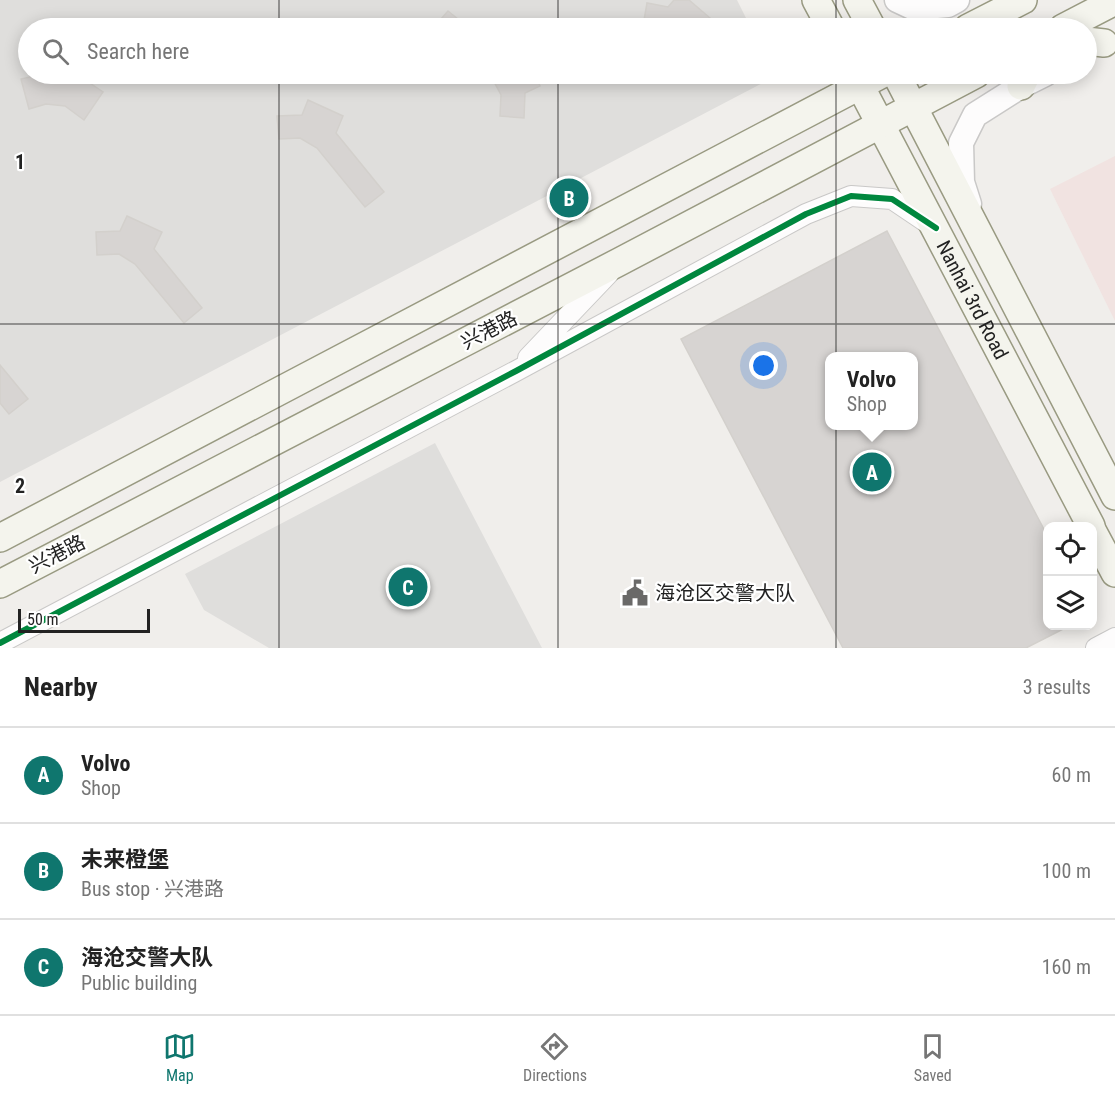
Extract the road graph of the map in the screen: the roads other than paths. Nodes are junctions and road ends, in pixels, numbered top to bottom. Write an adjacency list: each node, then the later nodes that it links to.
1 (816, 0): 7 (main road)
2 (857, 0): 8 (main road)
3 (897, 0): 4 (street)
4 (957, 0)
5 (1023, 0): 9 (main road)
6 (1115, 1): 10 (main road)
7 (826, 18)
8 (867, 18)
9 (988, 18)
10 (1082, 18)
11 (853, 84): 24 (main road, 兴港路)
12 (868, 84): 17 (main road, Nanhai 3rd Road)
13 (901, 84): 16 (main road, Nanhai 3rd Road)
14 (956, 84): 16 (main road, 兴港路)
15 (1018, 84): 19 (street)
16 (913, 106): 17 (main road, 兴港路); 19 (main road, Nanhai 3rd Road)
17 (881, 123): 18 (main road, Nanhai 3rd Road); 20 (main road, 兴港路)
18 (936, 228): 21 (street); 23 (main road, Nanhai 3rd Road)
19 (977, 229): 22 (main road, Nanhai 3rd Road)
20 (619, 262): 21 (street); 27 (main road, 兴港路)
21 (516, 371): 29 (street)
22 (1115, 496)
23 (1089, 522)
24 (0, 538)
25 (1097, 538): 26 (main road, Nanhai 3rd Road)
26 (1115, 573)
27 (0, 584)
28 (1115, 638): 30 (street)
29 (0, 644)
30 (1096, 648)

